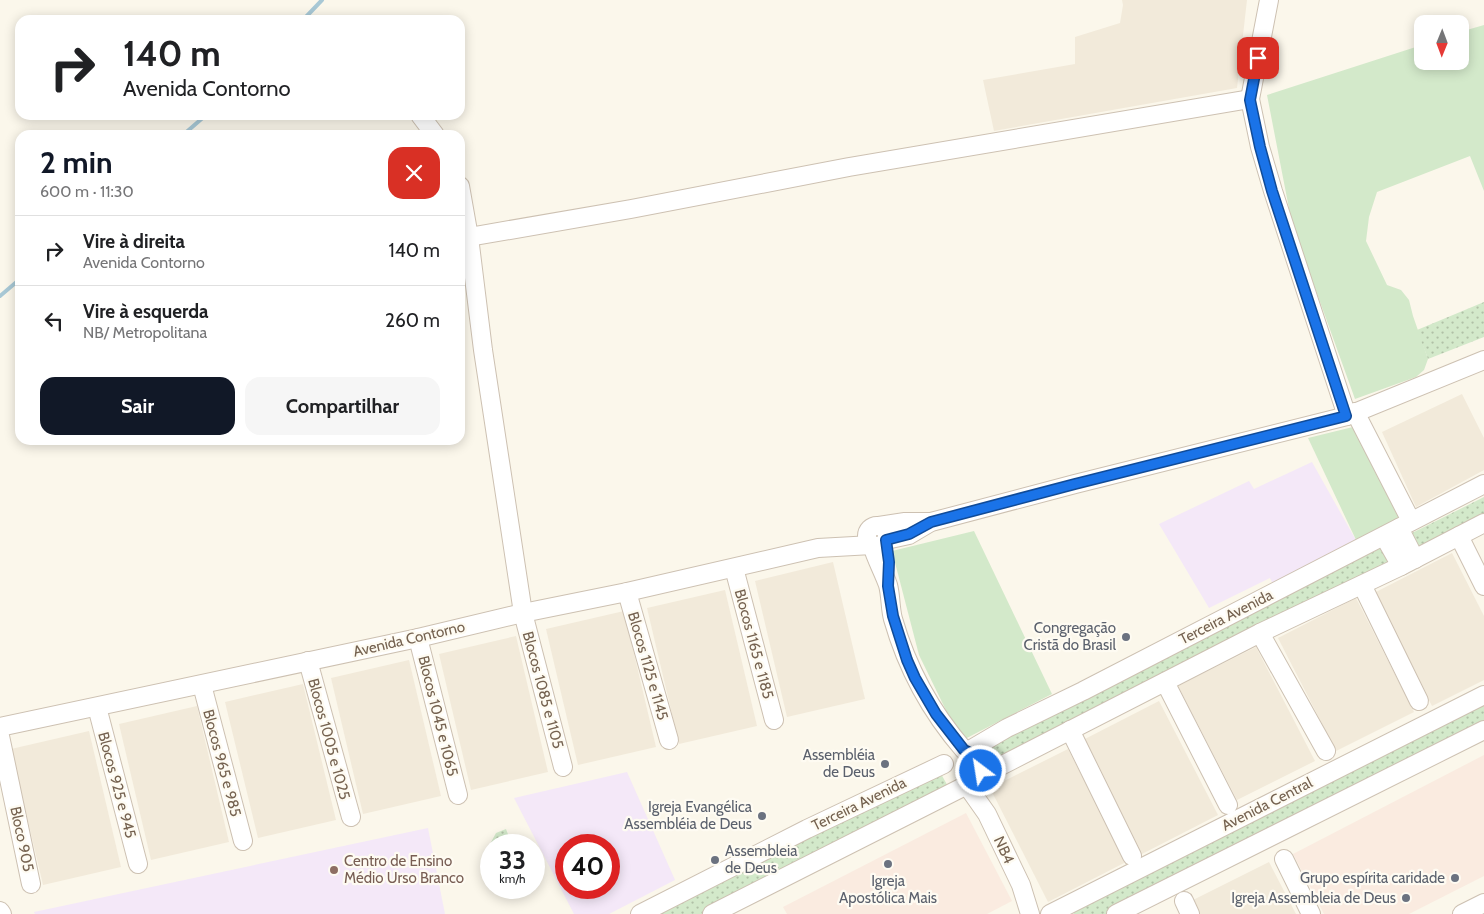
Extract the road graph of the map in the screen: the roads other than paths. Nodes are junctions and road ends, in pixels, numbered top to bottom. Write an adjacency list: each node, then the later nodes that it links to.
1 (1269, 0): 2 (street)
2 (1250, 100): 4 (street); 6 (street)
3 (465, 214): 4 (street, Blocos 1085 e 1105)
4 (469, 237): 17 (street, Blocos 1085 e 1105)
5 (1484, 360): 6 (street, Avenida Contorno)
6 (1351, 414): 9 (street); 11 (street, Avenida Contorno)
7 (1484, 484): 9 (street, Terceira Avenida)
8 (1484, 524): 10 (street, Terceira Avenida)
9 (1398, 528): 12 (street); 33 (street, Terceira Avenida)
10 (1459, 536): 12 (street, Terceira Avenida); 15 (street)
11 (877, 538): 13 (street, Avenida Contorno); 26 (street)
12 (1408, 562): 14 (street, Terceira Avenida)
13 (734, 568): 16 (street, Avenida Contorno); 27 (street, Blocos 1165 e 1185)
14 (1362, 585): 18 (street, Terceira Avenida); 23 (street)
15 (1484, 586)
16 (628, 592): 17 (street, Avenida Contorno); 32 (street, Blocos 1125 e 1145)
17 (523, 613): 19 (street, Avenida Contorno); 36 (street, Blocos 1085 e 1105)
18 (1260, 632): 21 (street, Terceira Avenida); 34 (street)
19 (418, 638): 20 (street, Avenida Contorno); 38 (street, Blocos 1045 e 1065)
20 (308, 661): 22 (street, Avenida Contorno); 40 (street, Blocos 1005 e 1025)
21 (1165, 682): 29 (street, Terceira Avenida); 39 (street)
22 (202, 685): 25 (street, Avenida Contorno); 41 (street, Blocos 965 e 985)
23 (1419, 701)
24 (1482, 701): 52 (street, Avenida Central)
25 (97, 706): 28 (street, Avenida Contorno); 44 (street, Blocos 925 e 945)
26 (936, 714): 33 (street); 35 (street)
27 (774, 720)
28 (0, 727)
29 (1070, 730): 37 (street, Terceira Avenida); 42 (street)
30 (1484, 730): 53 (street, Avenida Central)
31 (0, 736): 45 (street, Bloco 905)
32 (669, 740)
33 (966, 751): 35 (street); 37 (street)
34 (1326, 751)
35 (946, 760): 37 (street); 48 (street, Terceira Avenida)
36 (563, 767)
37 (972, 783): 46 (street, NB4); 49 (street, Terceira Avenida)
38 (458, 795)
39 (1228, 804)
40 (350, 817)
41 (243, 841)
42 (1132, 856)
43 (1284, 859): 54 (street)
44 (138, 864)
45 (31, 884)
46 (1021, 885): 50 (street, NB4); 51 (street, NB4)
47 (1484, 903): 55 (street)
48 (640, 914)
49 (712, 914)
50 (1030, 914)
51 (1044, 914)
52 (1050, 914)
53 (1116, 914)
54 (1310, 914)
55 (1462, 914)

